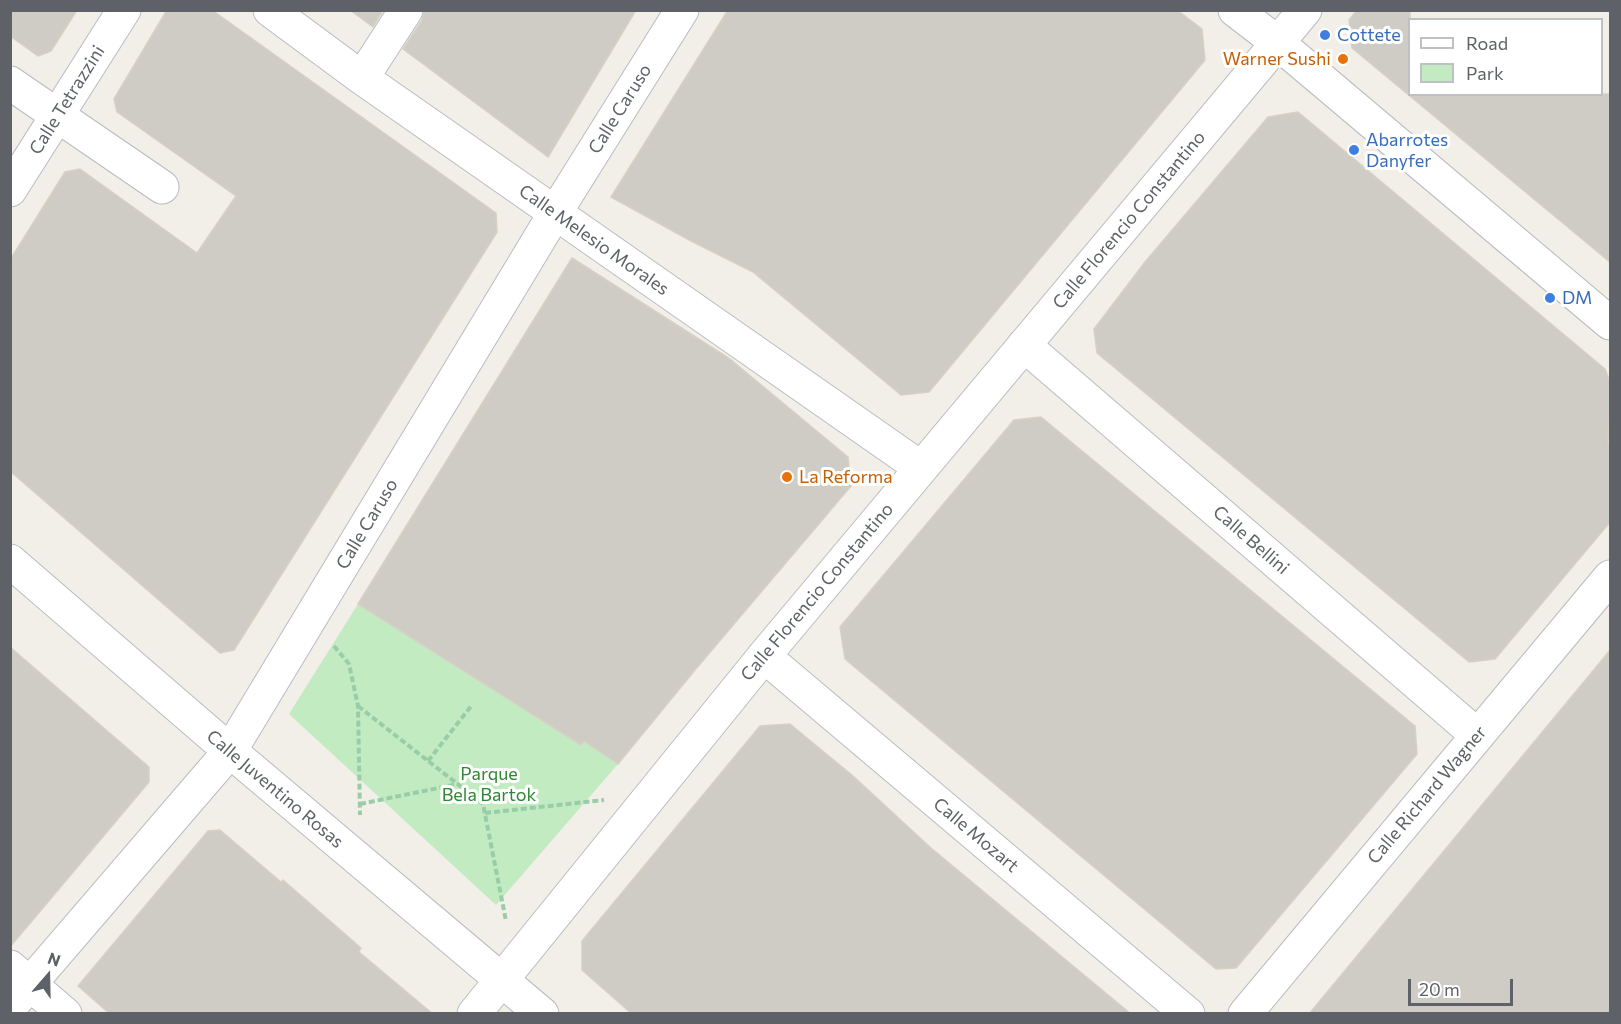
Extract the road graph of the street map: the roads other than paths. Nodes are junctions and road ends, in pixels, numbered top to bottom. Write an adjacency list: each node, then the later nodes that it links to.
1 (124, 10): 10 (street, Calle Tetrazzini)
2 (270, 10): 8 (street, Calle Melesio Morales)
3 (406, 10): 8 (street)
4 (682, 10): 13 (street, Calle Caruso)
5 (1235, 10): 7 (street)
6 (1305, 10): 7 (street, Calle Florencio Constantino)
7 (1278, 43): 14 (street); 15 (street, Calle Florencio Constantino)
8 (362, 78): 13 (street, Calle Melesio Morales)
9 (10, 83): 10 (street)
10 (57, 115): 11 (street); 12 (street, Calle Tetrazzini)
11 (162, 187)
12 (10, 190)
13 (555, 213): 16 (street, Calle Melesio Morales); 21 (street, Calle Caruso)
14 (1611, 323)
15 (1024, 345): 16 (street, Calle Florencio Constantino); 20 (street, Calle Bellini)
16 (921, 468): 19 (street, Calle Florencio Constantino)
17 (10, 561): 21 (street, Calle Juventino Rosas)
18 (1611, 577): 20 (street, Calle Richard Wagner)
19 (764, 656): 22 (street, Calle Florencio Constantino); 27 (street, Calle Mozart)
20 (1477, 735): 28 (street, Calle Richard Wagner)
21 (230, 751): 22 (street, Calle Juventino Rosas); 23 (street, Calle Caruso)
22 (503, 979): 25 (street, Calle Florencio Constantino); 26 (street, Calle Juventino Rosas)
23 (17, 986): 24 (street)
24 (65, 1014)
25 (474, 1014)
26 (542, 1014)
27 (1188, 1014)
28 (1245, 1014)

